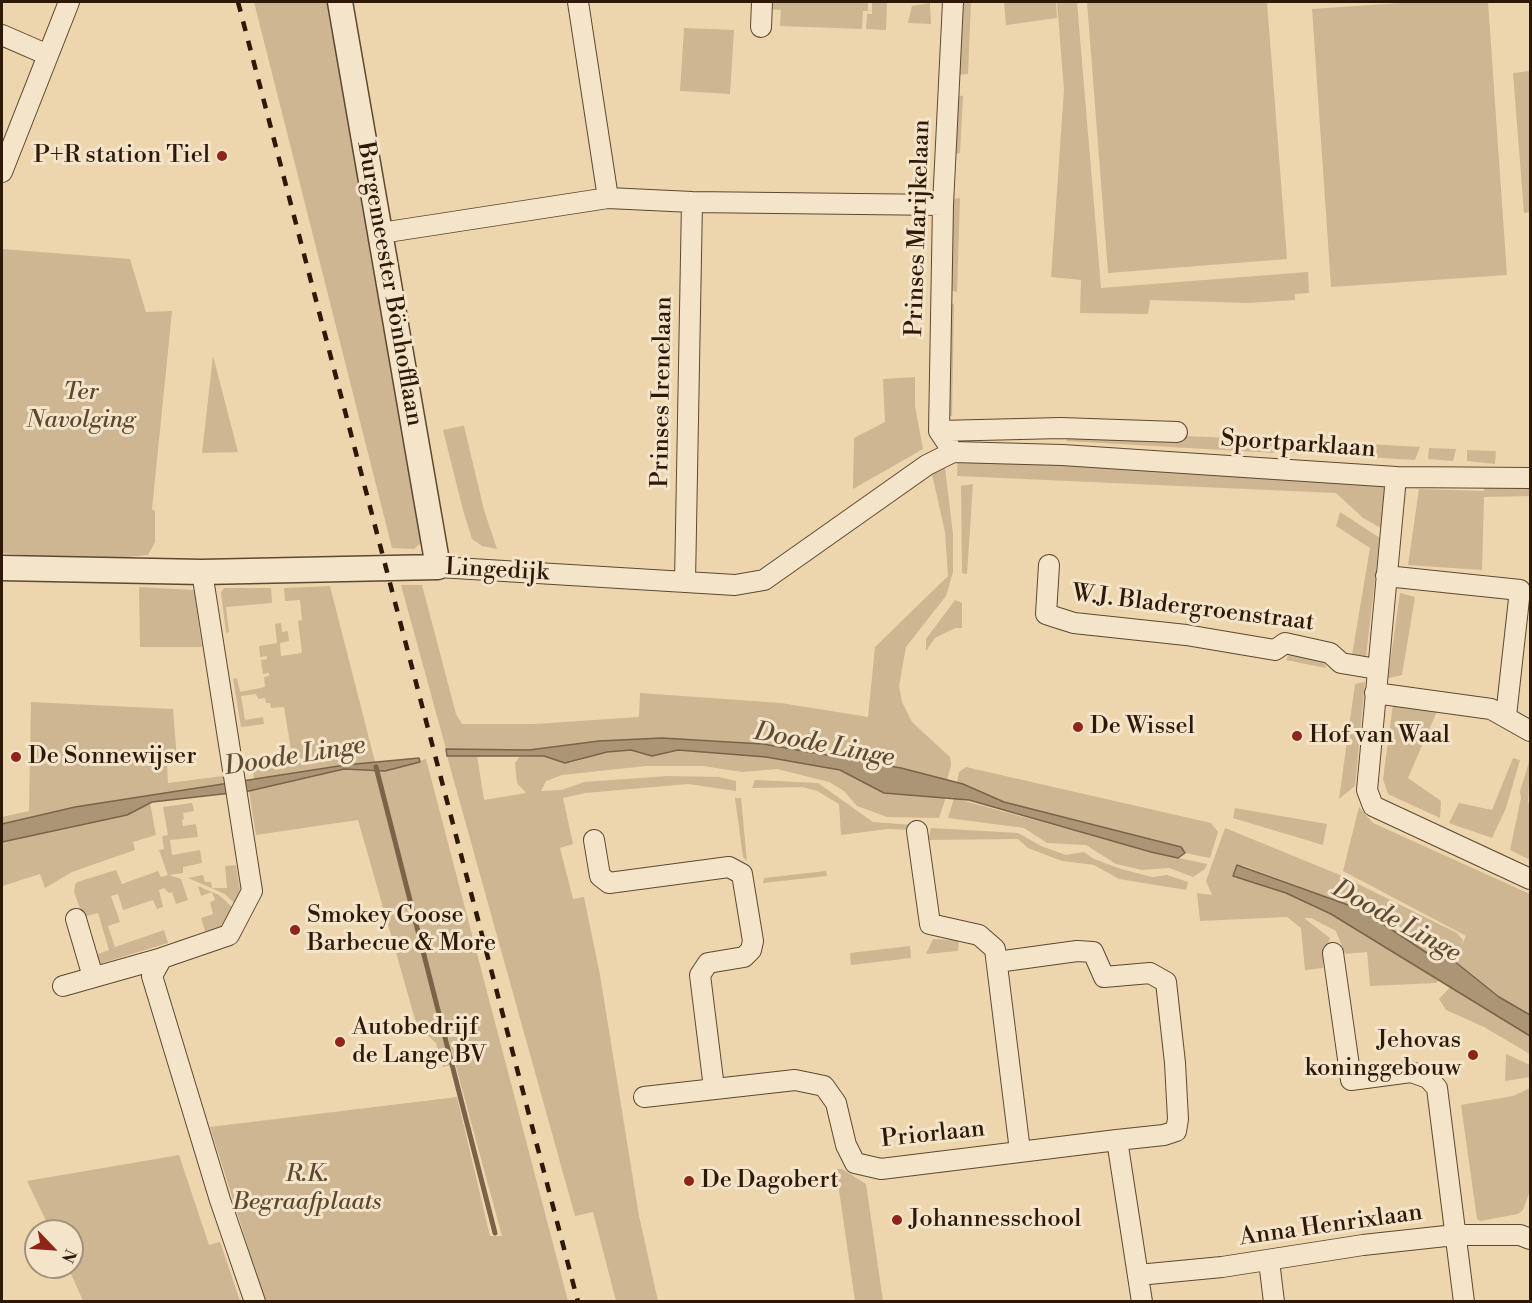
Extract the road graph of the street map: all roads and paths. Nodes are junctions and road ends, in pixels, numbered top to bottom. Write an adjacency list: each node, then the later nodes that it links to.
1 (69, 2): 8 (street)
2 (340, 2): 13 (street, Burgemeester Bönhofflaan)
3 (578, 2): 10 (street)
4 (762, 2): 6 (street)
5 (953, 2): 12 (street, Prinses Marijkelaan)
6 (761, 27)
7 (2, 36): 8 (street)
8 (48, 55): 9 (street)
9 (2, 172)
10 (608, 198): 11 (street); 13 (street)
11 (692, 202): 12 (street); 26 (street, Prinses Irenelaan)
12 (943, 205): 15 (street, Prinses Marijkelaan)
13 (381, 232): 22 (street, Burgemeester Bönhofflaan)
14 (1061, 428): 15 (street); 16 (street); 18 (street)
15 (939, 431): 17 (street)
16 (1177, 432)
17 (952, 452): 18 (street, Sportparklaan); 26 (street, Lingedijk)
18 (1062, 455): 19 (street, Sportparklaan)
19 (1396, 477): 20 (street, Sportparklaan); 25 (street)
20 (1530, 478)
21 (1049, 566): 28 (street, W.J. Bladergroenstraat)
22 (438, 567): 24 (street, Lingedijk); 26 (street, Lingedijk)
23 (2, 568): 24 (street, Lingedijk)
24 (202, 572): 37 (street)
25 (1386, 576): 27 (street); 28 (street)
26 (685, 582)
27 (1525, 590): 30 (street)
28 (1377, 669): 29 (street)
29 (1375, 693): 30 (street); 34 (street)
30 (1506, 716): 31 (street)
31 (1530, 731)
32 (917, 831): 38 (street)
33 (594, 840): 41 (street)
34 (1530, 879)
35 (76, 919): 39 (street)
36 (1333, 953): 45 (street)
37 (162, 958): 39 (street); 49 (street)
38 (997, 962): 43 (street, Priorlaan); 44 (street)
39 (93, 977): 40 (street)
40 (63, 986)
41 (714, 1088): 42 (street, Priorlaan); 44 (street, Priorlaan)
42 (644, 1097)
43 (1117, 1140): 44 (street, Priorlaan); 48 (street)
44 (1020, 1151)
45 (1455, 1235): 46 (street, Anna Henrixlaan); 47 (street, Anna Henrixlaan); 52 (street)
46 (1530, 1239)
47 (1269, 1261): 48 (street, Anna Henrixlaan); 51 (street)
48 (1138, 1275): 50 (street)
49 (255, 1302)
50 (1142, 1302)
51 (1274, 1302)
52 (1464, 1302)

